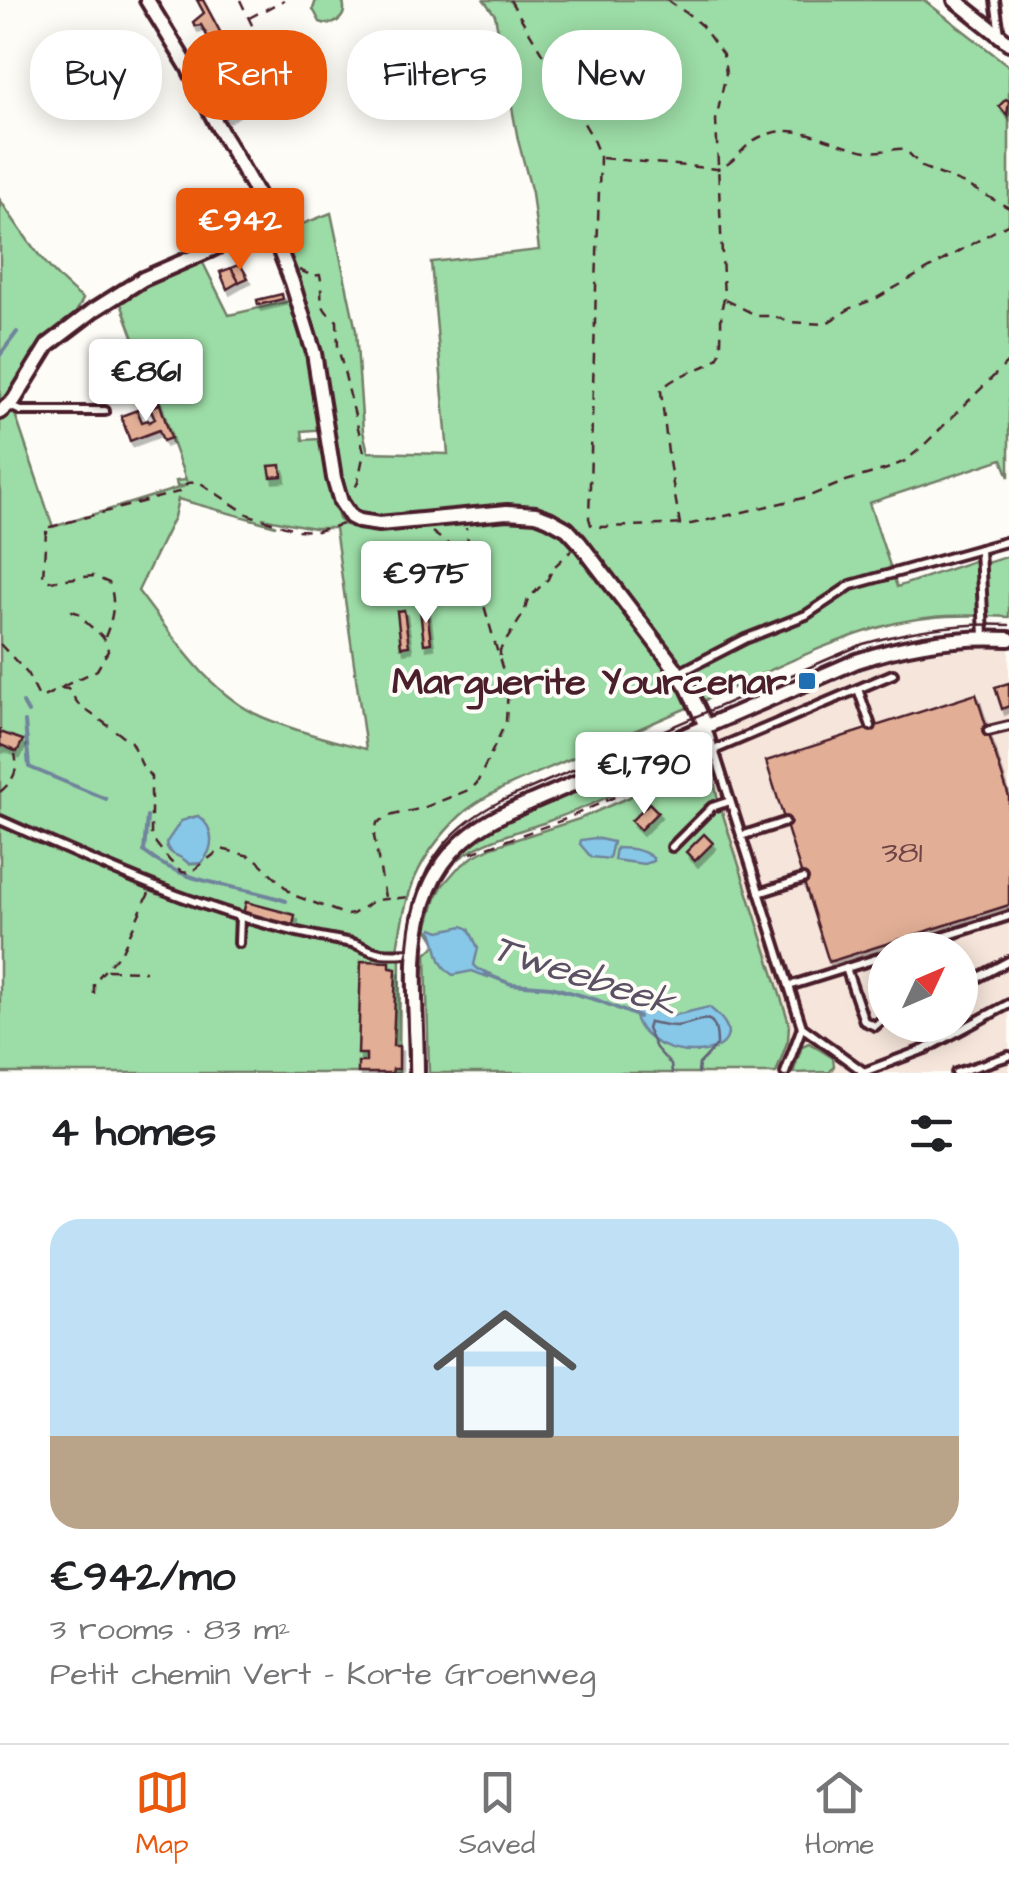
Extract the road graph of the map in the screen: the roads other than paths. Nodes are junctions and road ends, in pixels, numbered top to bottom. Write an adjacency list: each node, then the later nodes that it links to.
1 (147, 0): 5 (street)
2 (955, 0): 4 (street)
3 (995, 0): 4 (lane)
4 (1004, 39)
5 (268, 222): 6 (street); 12 (street)
6 (4, 409): 7 (lane)
7 (105, 411)
8 (1009, 540): 9 (lane)
9 (980, 549): 10 (lane); 12 (lane)
10 (984, 638): 11 (street); 15 (street)
11 (1009, 639)
12 (679, 673): 15 (street)
13 (893, 674): 14 (lane)
14 (858, 689): 16 (lane); 19 (lane)
15 (706, 726): 19 (lane); 31 (street)
16 (871, 726)
17 (1009, 726): 18 (lane)
18 (988, 731)
19 (714, 750): 20 (lane)
20 (730, 801): 23 (lane); 24 (lane)
21 (0, 820): 28 (lane)
22 (785, 822): 23 (lane)
23 (741, 836): 26 (lane)
24 (672, 847)
25 (803, 879): 26 (lane)
26 (759, 893): 36 (lane)
27 (1009, 916): 29 (lane)
28 (240, 918): 30 (lane); 31 (lane)
29 (959, 932)
30 (239, 944)
31 (414, 954): 42 (street)
32 (868, 961): 34 (lane)
33 (1009, 961): 35 (lane)
34 (846, 968): 36 (lane); 38 (lane)
35 (978, 978)
36 (789, 986): 39 (lane)
37 (1009, 1004): 41 (lane)
38 (868, 1023)
39 (802, 1028): 41 (lane); 43 (lane)
40 (1009, 1056): 44 (lane)
41 (862, 1072)
42 (417, 1073)
43 (785, 1073)
44 (956, 1073)

